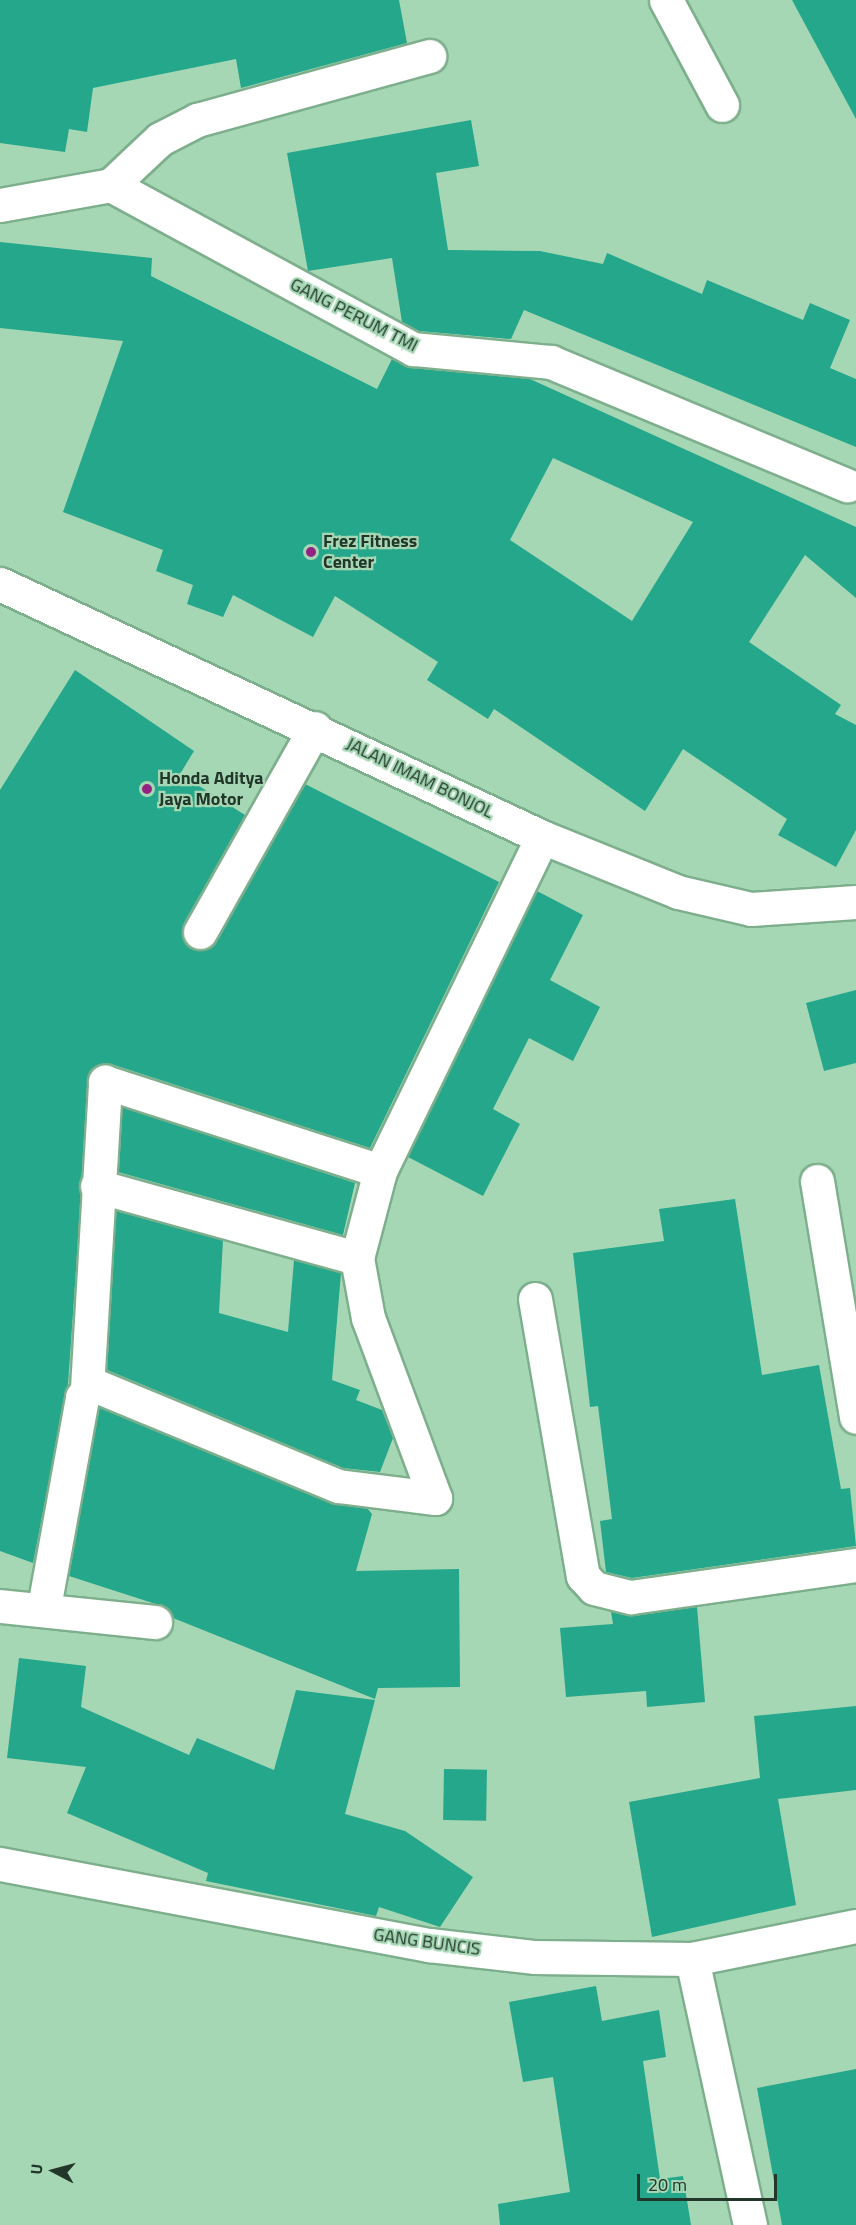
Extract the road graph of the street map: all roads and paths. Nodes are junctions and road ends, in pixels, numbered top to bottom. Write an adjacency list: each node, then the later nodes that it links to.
1 (666, 0): 3 (street)
2 (429, 56): 4 (street)
3 (722, 105)
4 (111, 185): 5 (street); 6 (street, GANG PERUM TMI)
5 (0, 205)
6 (847, 485)
7 (0, 584): 8 (street, JALAN IMAM BONJOL)
8 (315, 728): 9 (street, JALAN IMAM BONJOL); 11 (street)
9 (542, 837): 10 (street, JALAN IMAM BONJOL); 12 (street)
10 (856, 902)
11 (200, 932)
12 (380, 1171): 14 (street); 15 (street)
13 (817, 1182): 18 (street)
14 (98, 1186): 15 (street); 17 (street)
15 (357, 1258): 17 (street)
16 (535, 1299): 19 (street)
17 (87, 1388): 21 (street)
18 (856, 1417)
19 (856, 1565)
20 (0, 1606): 21 (street)
21 (44, 1607): 22 (street)
22 (155, 1622)
23 (0, 1864): 25 (street, GANG BUNCIS)
24 (856, 1926): 25 (street, GANG BUNCIS)
25 (692, 1959): 26 (street)
26 (750, 2225)

